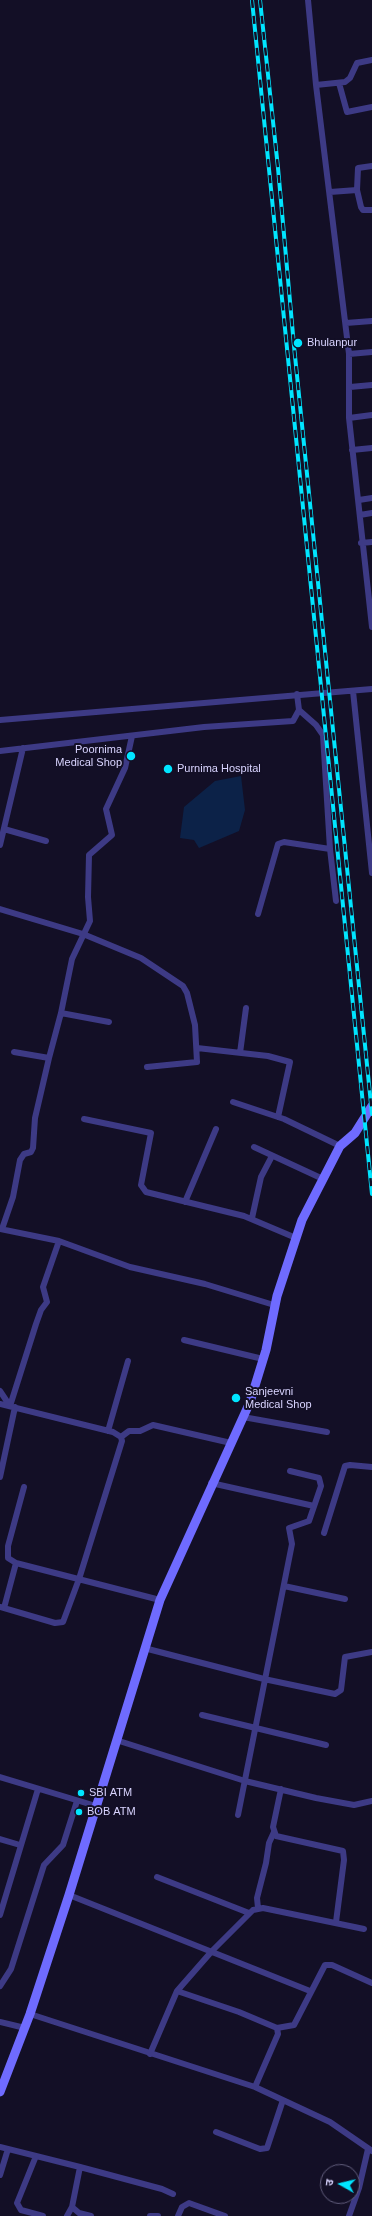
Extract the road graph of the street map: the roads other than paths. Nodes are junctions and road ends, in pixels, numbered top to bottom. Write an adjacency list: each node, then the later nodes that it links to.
1 (308, 0): 4 (street)
2 (372, 60): 3 (street)
3 (339, 83): 4 (street); 5 (street)
4 (316, 85): 8 (street)
5 (372, 107)
6 (372, 166): 7 (street)
7 (357, 190): 8 (street); 9 (street)
8 (330, 192): 11 (street)
9 (372, 210)
10 (372, 321): 11 (street)
11 (346, 323): 13 (street)
12 (372, 352): 13 (street)
13 (349, 354): 15 (street)
14 (372, 385): 15 (street)
15 (350, 387): 17 (street)
16 (372, 415): 17 (street)
17 (349, 418): 19 (street)
18 (372, 448): 19 (street)
19 (352, 450): 21 (street)
20 (372, 498): 21 (street)
21 (359, 500): 23 (street)
22 (372, 513): 23 (street)
23 (360, 515): 25 (street)
24 (372, 542): 25 (street)
25 (361, 543): 26 (street)
26 (369, 579): 27 (street)
27 (370, 605): 28 (street)
28 (372, 626)
29 (372, 689): 30 (street)
30 (352, 691): 31 (street); 41 (street)
31 (297, 694): 32 (street); 33 (street)
32 (299, 710): 34 (street); 40 (street)
33 (0, 720)
34 (132, 736): 35 (street); 45 (street)
35 (23, 748): 36 (street); 37 (street)
36 (0, 751)
37 (4, 829): 38 (street); 39 (street)
38 (46, 841)
39 (0, 845)
40 (330, 849): 42 (street); 44 (street)
41 (372, 873)
42 (336, 901)
43 (0, 909): 45 (street)
44 (258, 914)
45 (83, 934): 47 (street); 49 (street)
46 (246, 1008): 51 (street)
47 (61, 1013): 48 (street); 52 (street)
48 (109, 1022)
49 (197, 1048): 51 (street); 53 (street)
50 (14, 1052): 52 (street)
51 (240, 1053): 56 (street)
52 (49, 1058): 65 (street)
53 (147, 1067)
54 (233, 1102): 56 (street)
55 (372, 1106): 59 (street)
56 (278, 1117): 59 (street)
57 (84, 1119): 63 (street)
58 (216, 1129): 63 (street)
59 (340, 1146): 62 (street)
60 (254, 1147): 61 (street)
61 (272, 1156): 62 (street); 64 (street)
62 (323, 1179): 66 (street)
63 (185, 1202): 64 (street)
64 (252, 1218): 66 (street)
65 (1, 1229): 67 (street)
66 (296, 1238): 68 (street)
67 (59, 1241): 68 (street); 74 (street)
68 (274, 1306): 70 (street)
69 (184, 1340): 70 (street)
70 (263, 1359): 75 (street)
71 (128, 1361): 76 (street)
72 (0, 1391): 74 (street)
73 (0, 1404): 74 (street)
74 (13, 1407): 76 (street); 82 (street)
75 (243, 1417): 77 (street); 79 (street)
76 (108, 1431): 78 (street)
77 (326, 1432)
78 (121, 1436): 79 (street); 88 (street)
79 (231, 1443): 83 (street)
80 (372, 1467): 86 (street)
81 (290, 1471): 85 (street)
82 (0, 1477)
83 (212, 1483): 85 (street); 91 (street)
84 (24, 1487): 87 (street)
85 (314, 1506): 89 (street)
86 (324, 1533)
87 (16, 1563): 88 (street); 92 (street)
88 (79, 1579): 91 (street); 92 (street)
89 (284, 1586): 90 (street); 95 (street)
90 (345, 1599)
91 (160, 1600): 93 (street)
92 (2, 1607)
93 (144, 1648): 95 (street); 98 (street)
94 (372, 1652): 95 (street)
95 (264, 1679): 97 (street)
96 (202, 1715): 97 (street)
97 (255, 1728): 99 (street); 101 (street)
98 (116, 1740): 101 (street); 106 (street)
99 (326, 1745)
100 (0, 1777): 102 (street)
101 (245, 1781): 103 (street); 107 (street)
102 (38, 1789): 104 (street); 110 (street)
103 (281, 1789): 105 (street); 108 (street)
104 (77, 1800): 106 (street); 120 (street)
105 (372, 1801)
106 (96, 1806): 112 (street)
107 (238, 1815)
108 (274, 1832): 113 (street); 116 (street)
109 (0, 1839): 110 (street)
110 (20, 1845): 115 (street)
111 (157, 1877): 114 (street)
112 (69, 1895): 118 (street); 123 (street)
113 (258, 1908): 114 (street); 116 (street)
114 (249, 1914): 118 (street)
115 (0, 1915)
116 (336, 1922): 117 (street)
117 (364, 1929)
118 (212, 1951): 121 (street); 122 (street)
119 (372, 1983): 122 (street)
120 (0, 1986)
121 (177, 1991): 126 (street); 127 (street)
122 (310, 1991): 126 (street)
123 (30, 2014): 125 (street); 127 (street)
124 (0, 2022): 125 (street)
125 (25, 2028): 129 (street)
126 (277, 2028): 128 (street)
127 (150, 2054): 128 (street)
128 (256, 2087): 130 (street)
129 (0, 2092)
130 (283, 2100): 131 (street); 134 (street)
131 (216, 2132)
132 (0, 2147): 133 (street)
133 (8, 2149): 135 (street); 137 (street)
134 (370, 2150): 147 (street)
135 (36, 2156): 136 (street); 140 (street)
136 (80, 2167): 138 (street); 139 (street)
137 (0, 2175)
138 (173, 2194)
139 (72, 2207): 141 (street); 142 (street)
140 (43, 2216)
141 (67, 2216)
142 (91, 2216)
143 (150, 2216): 144 (street)
144 (158, 2216)
145 (178, 2216): 146 (street)
146 (225, 2216)
147 (349, 2216)

